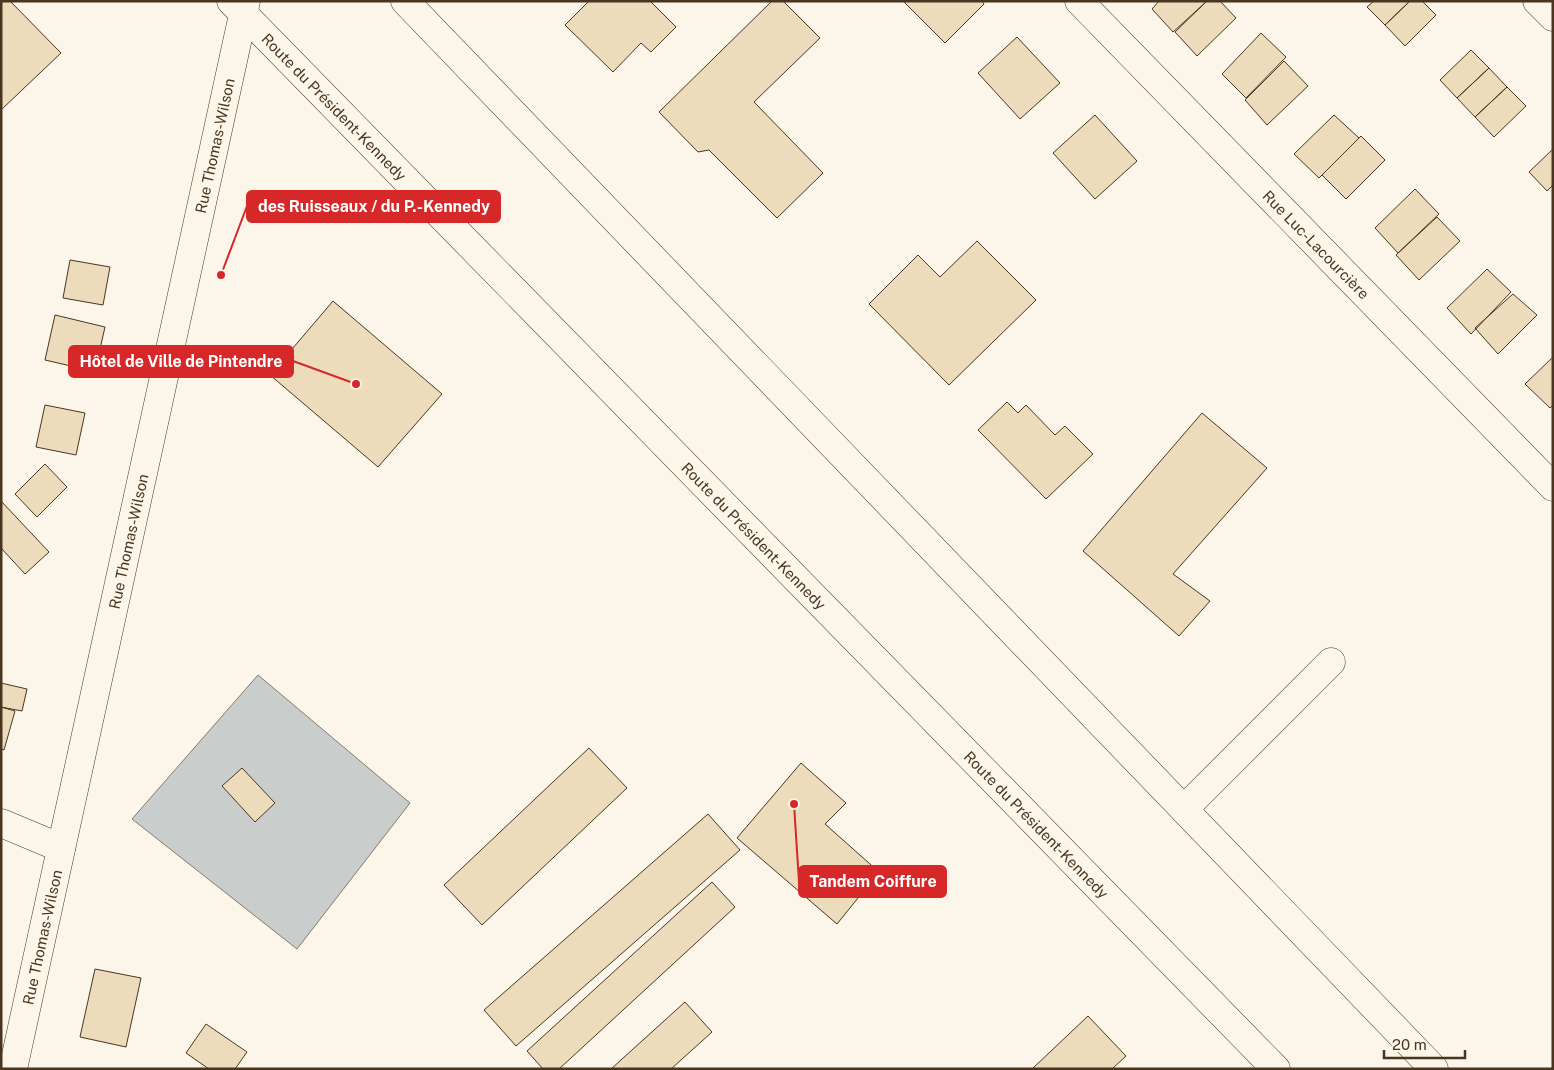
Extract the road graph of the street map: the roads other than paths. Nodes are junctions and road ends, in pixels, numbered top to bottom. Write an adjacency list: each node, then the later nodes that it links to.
1 (405, 1): 8 (main road)
2 (1079, 1): 6 (main road, Rue Luc-Lacourcière)
3 (1537, 1): 5 (main road)
4 (240, 5): 10 (main road, Rue Thomas-Wilson); 12 (main road, Route du Président-Kennedy)
5 (1553, 17)
6 (1553, 487)
7 (1331, 662): 8 (main road)
8 (1184, 809): 13 (main road)
9 (1, 823): 10 (main road)
10 (61, 848): 11 (main road, Rue Thomas-Wilson)
11 (13, 1069)
12 (1276, 1069)
13 (1434, 1069)

